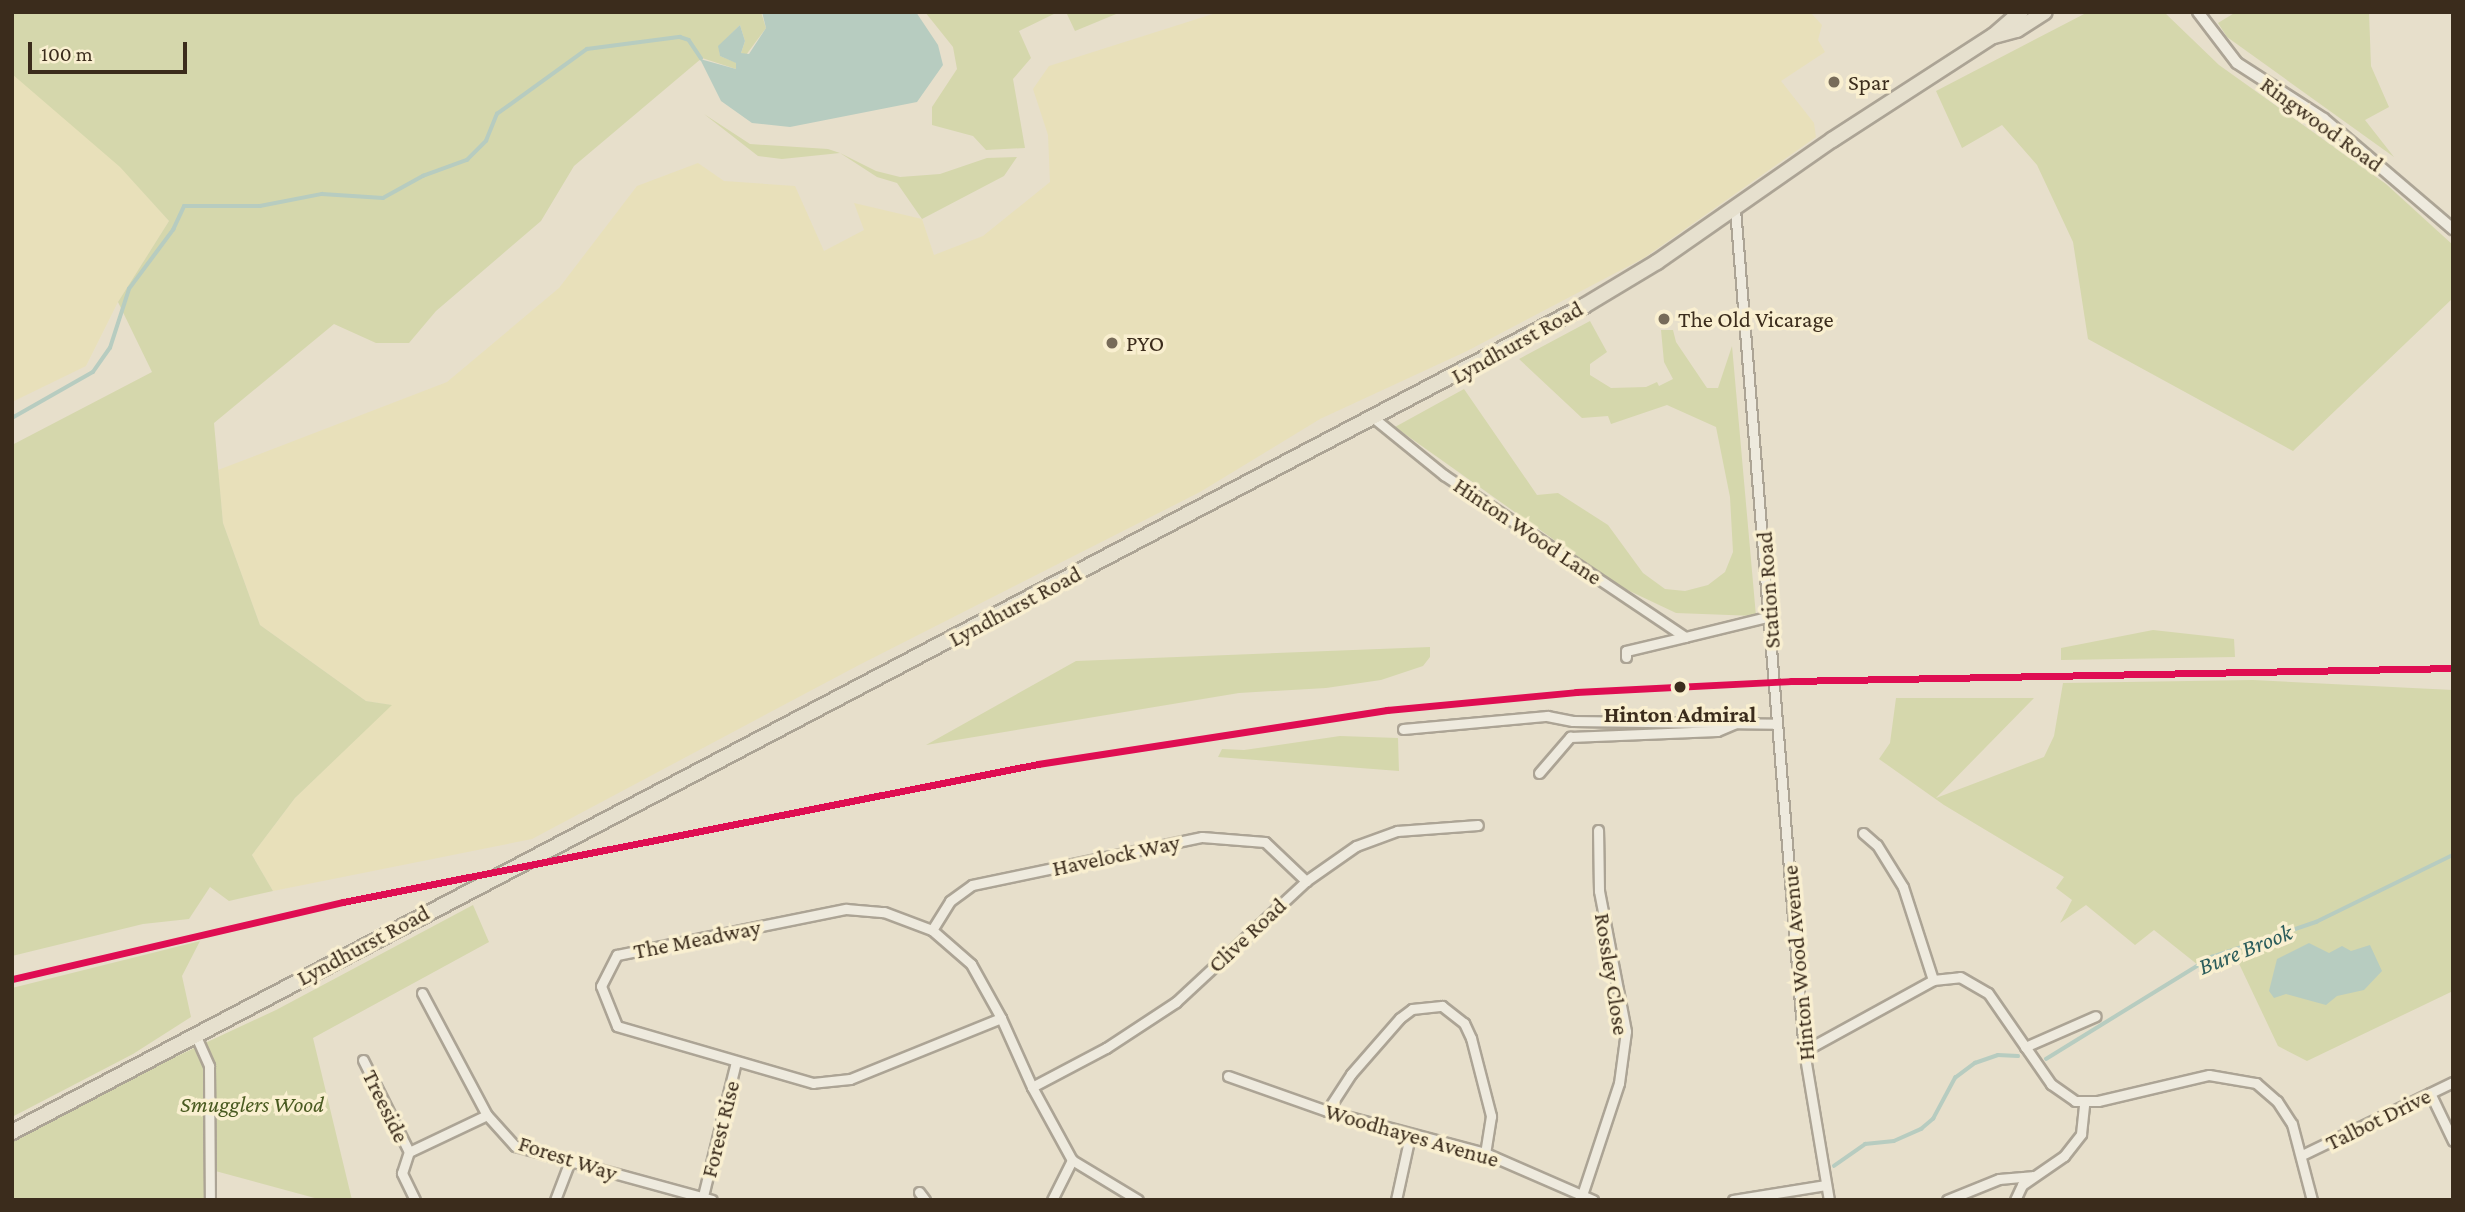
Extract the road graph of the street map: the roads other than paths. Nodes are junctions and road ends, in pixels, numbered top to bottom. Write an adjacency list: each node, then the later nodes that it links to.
1 (2021, 12): 4 (main road, Lyndhurst Road)
2 (2045, 12): 4 (main road, Lyndhurst Road)
3 (2198, 12): 6 (street, Ringwood Road)
4 (1993, 36): 5 (main road, Lyndhurst Road)
5 (1735, 209): 7 (main road, Lyndhurst Road); 8 (street, Station Road)
6 (2453, 229)
7 (1375, 419): 9 (street, Hinton Wood Lane); 24 (main road, Lyndhurst Road)
8 (1771, 615): 9 (street); 12 (street, Station Road)
9 (1685, 637): 10 (street)
10 (1627, 651)
11 (1737, 722): 12 (street); 13 (street); 14 (street)
12 (1776, 724): 26 (street, Hinton Wood Avenue)
13 (1404, 729)
14 (1539, 773)
15 (1478, 825): 18 (street, Clive Road)
16 (1598, 830): 46 (street, Rossley Close)
17 (1863, 833): 20 (street)
18 (1306, 881): 19 (street, Havelock Way); 31 (street, Clive Road)
19 (932, 930): 23 (street, The Meadway); 28 (street, The Meadway)
20 (1933, 980): 25 (street); 26 (street)
21 (422, 993): 35 (street, Forest Way)
22 (2096, 1016): 25 (street)
23 (1001, 1018): 28 (street, The Meadway); 31 (street)
24 (195, 1034): 36 (main road, Lyndhurst Road); 48 (street)
25 (2025, 1047): 33 (street)
26 (1804, 1051): 45 (street, Hinton Wood Avenue)
27 (363, 1060): 39 (street, Treeside)
28 (736, 1062): 47 (street, Forest Rise)
29 (1228, 1076): 34 (street, Woodhayes Avenue)
30 (2453, 1082): 32 (street, Talbot Drive)
31 (1032, 1087): 42 (street)
32 (2430, 1093): 38 (street); 41 (street, Talbot Drive)
33 (2084, 1102): 41 (street); 44 (street)
34 (1327, 1111): 37 (street, Woodhayes Avenue); 40 (street)
35 (487, 1115): 39 (street, Treeside); 43 (street, Forest Way)
36 (12, 1132)
37 (1410, 1136): 40 (street, Woodhayes Avenue); 53 (street)
38 (2453, 1140)
39 (409, 1152): 49 (street, Treeside)
40 (1485, 1153): 46 (street, Woodhayes Avenue)
41 (2302, 1155): 59 (street)
42 (1072, 1160): 51 (street); 52 (street)
43 (569, 1163): 47 (street, Forest Way); 50 (street)
44 (2035, 1176): 57 (street); 58 (street)
45 (1825, 1185): 55 (street); 56 (street, Hinton Wood Avenue)
46 (1582, 1195): 54 (street, Woodhayes Avenue)
47 (707, 1198)
48 (210, 1200)
49 (415, 1200)
50 (555, 1200)
51 (1052, 1200)
52 (1138, 1200)
53 (1396, 1200)
54 (1593, 1200)
55 (1733, 1200)
56 (1829, 1200)
57 (1947, 1200)
58 (2015, 1200)
59 (2312, 1200)

